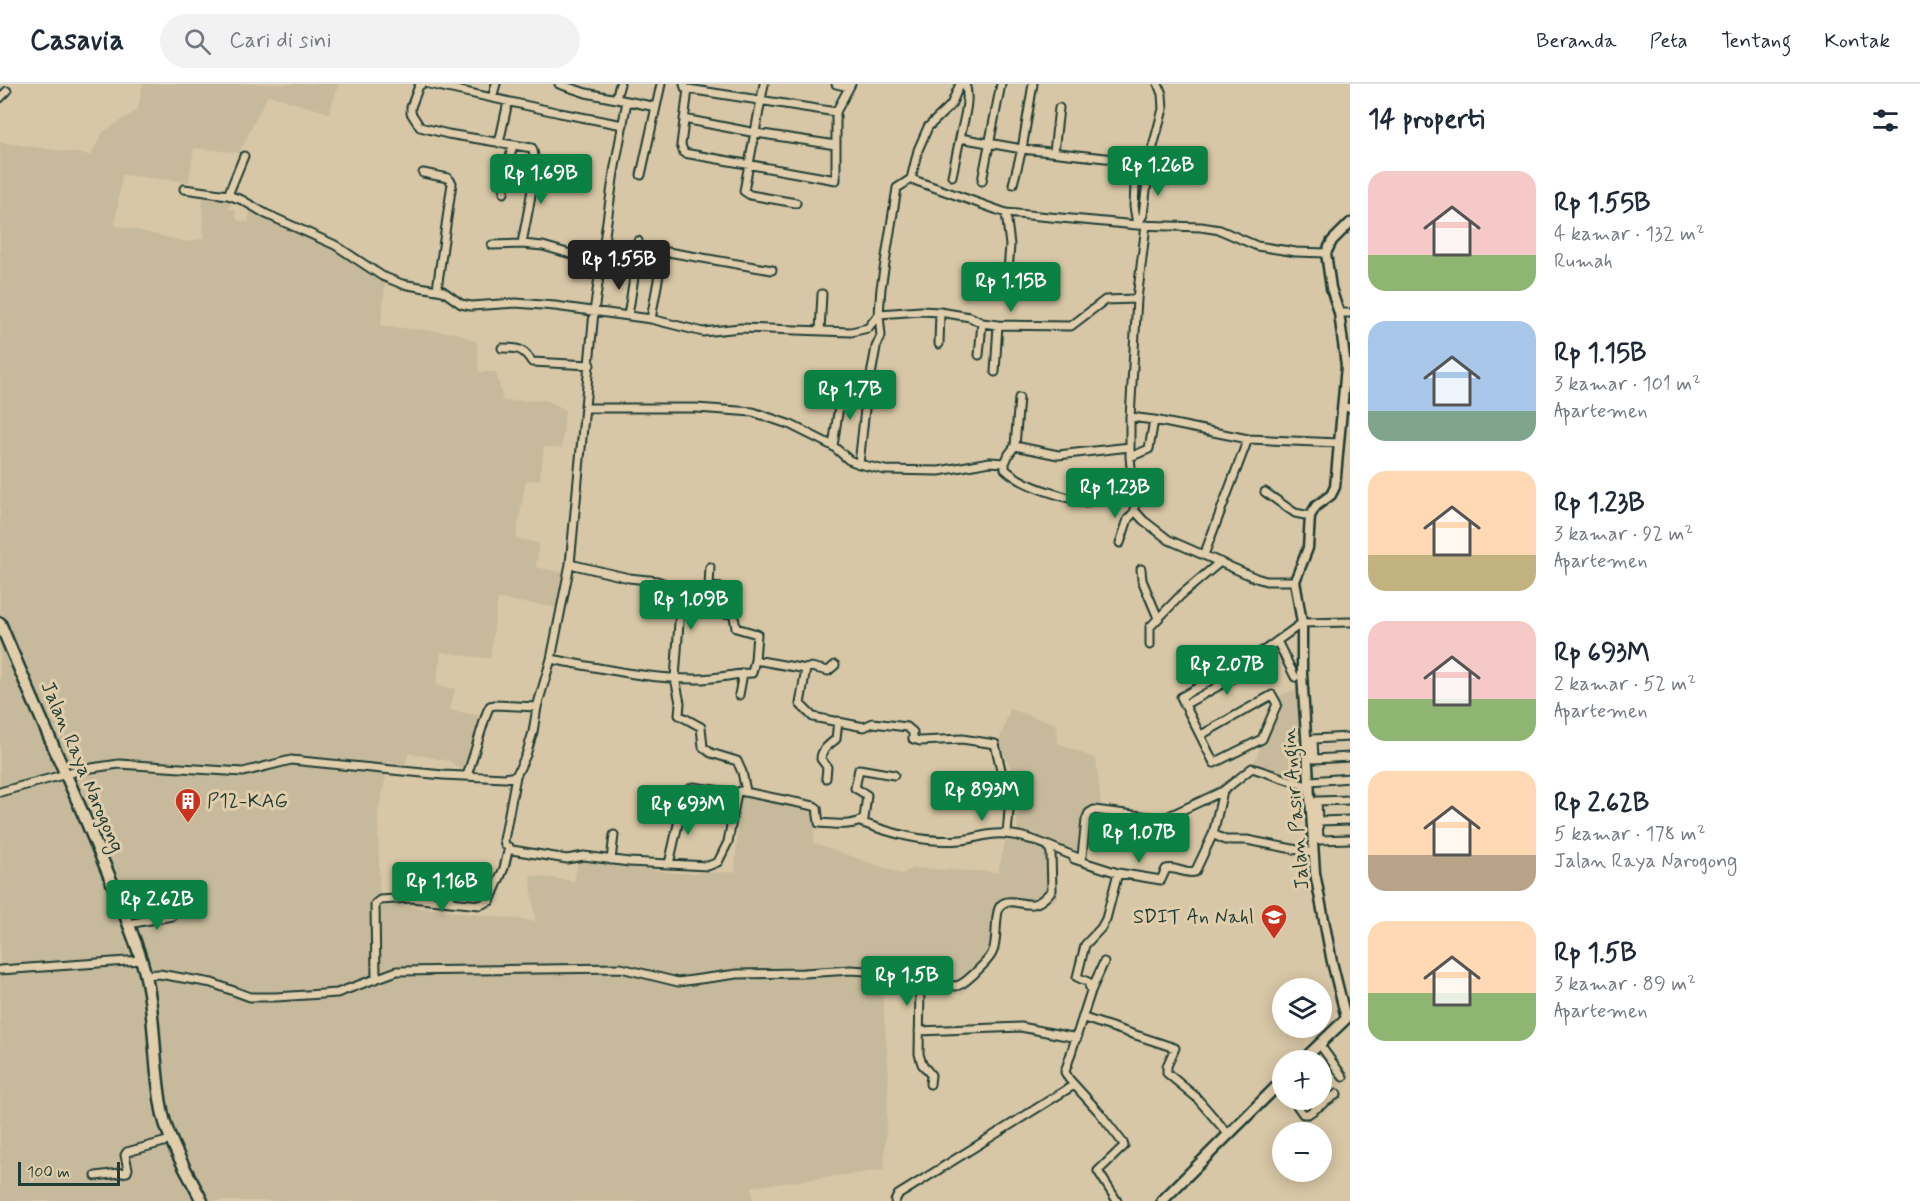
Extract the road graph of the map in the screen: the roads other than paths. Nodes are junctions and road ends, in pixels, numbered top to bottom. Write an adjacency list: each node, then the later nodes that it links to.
1 (422, 84): 32 (street)
2 (429, 84): 20 (street)
3 (496, 84): 20 (street)
4 (559, 84): 18 (street)
5 (588, 84): 18 (street)
6 (620, 84): 21 (street)
7 (661, 84): 25 (street)
8 (764, 84): 22 (street)
9 (836, 84): 15 (street)
10 (960, 84): 43 (street)
11 (965, 84): 31 (street)
12 (1001, 84): 33 (street)
13 (1033, 84): 36 (street)
14 (1158, 84): 52 (street)
15 (850, 85): 27 (street)
16 (686, 86): 22 (street); 28 (street)
17 (7, 91): 19 (street)
18 (586, 93): 21 (street)
19 (0, 98)
20 (492, 98): 24 (street)
21 (616, 99): 23 (street)
22 (761, 100): 27 (street); 30 (street)
23 (627, 101): 25 (street); 29 (street)
24 (508, 102): 29 (street); 32 (street)
25 (656, 107): 41 (street)
26 (1059, 108): 37 (street)
27 (836, 112): 34 (street)
28 (684, 119): 30 (street); 39 (street)
29 (623, 124): 57 (street)
30 (756, 133): 34 (street); 39 (street)
31 (960, 138): 33 (street); 42 (street)
32 (499, 144): 35 (street)
33 (990, 144): 36 (street); 44 (street)
34 (836, 145): 39 (street)
35 (513, 146): 47 (street); 54 (street)
36 (1022, 149): 37 (street); 45 (street)
37 (1054, 152): 52 (street)
38 (244, 156): 48 (street)
39 (749, 166): 49 (street)
40 (423, 173): 61 (street)
41 (641, 175)
42 (952, 176)
43 (911, 179): 50 (street); 68 (street)
44 (982, 181)
45 (1013, 184)
46 (184, 189): 48 (street)
47 (504, 193)
48 (228, 195): 61 (street)
49 (796, 203)
50 (1005, 213): 52 (street); 60 (street)
51 (1350, 223): 56 (street)
52 (1142, 225): 56 (street); 63 (street)
53 (638, 241): 59 (street)
54 (522, 244): 55 (street); 57 (street)
55 (492, 245)
56 (1326, 254): 66 (street)
57 (602, 266): 59 (street); 64 (street)
58 (772, 270): 70 (street)
59 (635, 271): 69 (street)
60 (1008, 271)
61 (437, 289): 64 (street)
62 (822, 294): 73 (street)
63 (1137, 299): 72 (street); 83 (street)
64 (594, 312): 69 (street); 77 (street)
65 (940, 312): 68 (street); 71 (street); 74 (street)
66 (1339, 313): 67 (street); 81 (street)
67 (1350, 313)
68 (879, 314): 73 (street); 92 (street)
69 (628, 316): 70 (street)
70 (651, 319): 73 (street)
71 (982, 323): 72 (street); 76 (street)
72 (998, 325): 78 (street)
73 (820, 331)
74 (939, 344)
75 (502, 348): 77 (street)
76 (979, 355)
77 (590, 365): 82 (street)
78 (995, 372)
79 (841, 393): 87 (street)
80 (1018, 398): 88 (street)
81 (1347, 407): 86 (street)
82 (585, 408): 87 (street); 100 (street)
83 (1130, 417): 84 (street); 89 (street)
84 (1154, 420): 85 (street); 90 (street)
85 (1248, 439): 86 (street); 98 (street)
86 (1340, 444): 96 (street)
87 (833, 446): 92 (street)
88 (1015, 446): 89 (street); 91 (street)
89 (1130, 447): 90 (street)
90 (1130, 457): 95 (street)
91 (1005, 463): 92 (street); 94 (street)
92 (859, 464)
93 (1265, 492): 96 (street)
94 (1086, 503)
95 (1135, 511): 97 (street); 98 (street)
96 (1310, 516): 104 (street)
97 (1120, 543)
98 (1204, 555): 99 (street)
99 (1220, 562): 104 (street); 110 (street)
100 (570, 564): 103 (street); 116 (street)
101 (710, 567): 106 (street)
102 (1141, 569): 110 (street)
103 (650, 580): 105 (street); 108 (street)
104 (1295, 581): 111 (street, Jalan Pasir Angin)
105 (668, 585)
106 (709, 587): 107 (street); 109 (street)
107 (680, 609): 109 (street); 123 (street)
108 (648, 610)
109 (733, 615): 117 (street)
110 (1158, 618): 115 (street)
111 (1302, 622): 112 (street); 114 (street); 137 (street, Jalan Pasir Angin)
112 (1350, 622)
113 (0, 623): 131 (main road, Jalan Raya Narogong)
114 (1277, 640): 118 (street); 122 (street)
115 (1150, 645)
116 (551, 659): 123 (street); 126 (street)
117 (755, 660): 120 (street); 121 (street)
118 (1245, 660): 125 (street); 125 (street)
119 (835, 664): 120 (street)
120 (806, 669): 127 (street)
121 (743, 673): 123 (street); 124 (street)
122 (1295, 677)
123 (675, 678): 138 (street)
124 (739, 696)
125 (1185, 705): 128 (street)
126 (537, 707): 133 (street); 134 (street)
127 (838, 721): 135 (street); 146 (street)
128 (1201, 735): 128 (street)
129 (1350, 737): 130 (street)
130 (1350, 757)
131 (66, 774): 133 (street); 140 (street); 159 (main road, Jalan Raya Narogong)
132 (894, 775): 145 (street)
133 (467, 776): 134 (street)
134 (516, 776): 150 (street)
135 (825, 778)
136 (1350, 778): 137 (street)
137 (1310, 784): 139 (street); 152 (street, Jalan Pasir Angin)
138 (746, 791): 141 (street); 145 (street)
139 (1223, 791): 147 (street); 151 (street)
140 (0, 792)
141 (737, 793): 154 (street); 154 (street)
142 (1350, 800): 144 (street)
143 (1350, 820): 144 (street)
144 (1318, 821): 149 (street)
145 (860, 822): 146 (street)
146 (1007, 834): 151 (street)
147 (1213, 834): 152 (street); 155 (street)
148 (614, 836): 153 (street)
149 (1350, 839)
150 (509, 847): 153 (street); 157 (street)
151 (1050, 850): 155 (street); 165 (street)
152 (1313, 853): 167 (street, Jalan Pasir Angin)
153 (611, 860): 154 (street)
154 (669, 864)
155 (1118, 873): 166 (street)
156 (451, 877): 157 (street)
157 (450, 902): 164 (street)
158 (172, 916): 159 (street)
159 (128, 924): 160 (main road, Jalan Raya Narogong)
160 (141, 960): 162 (street); 163 (main road, Jalan Raya Narogong)
161 (1104, 962): 166 (street)
162 (0, 970)
163 (146, 975): 164 (street); 182 (main road, Jalan Raya Narogong)
164 (376, 979): 165 (street)
165 (920, 983): 169 (street)
166 (1091, 991): 168 (street)
167 (1348, 1017): 171 (main road)
168 (1084, 1018): 170 (street); 181 (street)
169 (919, 1031): 170 (street); 174 (street)
170 (1077, 1038): 175 (street)
171 (1320, 1045): 172 (main road); 173 (street)
172 (1314, 1050)
173 (1343, 1077)
174 (930, 1084)
175 (1074, 1085): 185 (street); 186 (street)
176 (1272, 1092): 181 (main road)
177 (1337, 1094): 178 (street)
178 (1332, 1097)
179 (1300, 1110): 180 (street)
180 (1314, 1110)
181 (1229, 1135): 187 (main road)
182 (171, 1140): 183 (street); 184 (main road, Jalan Raya Narogong)
183 (96, 1176)
184 (202, 1201)
185 (895, 1201)
186 (1117, 1201)
187 (1162, 1201)

